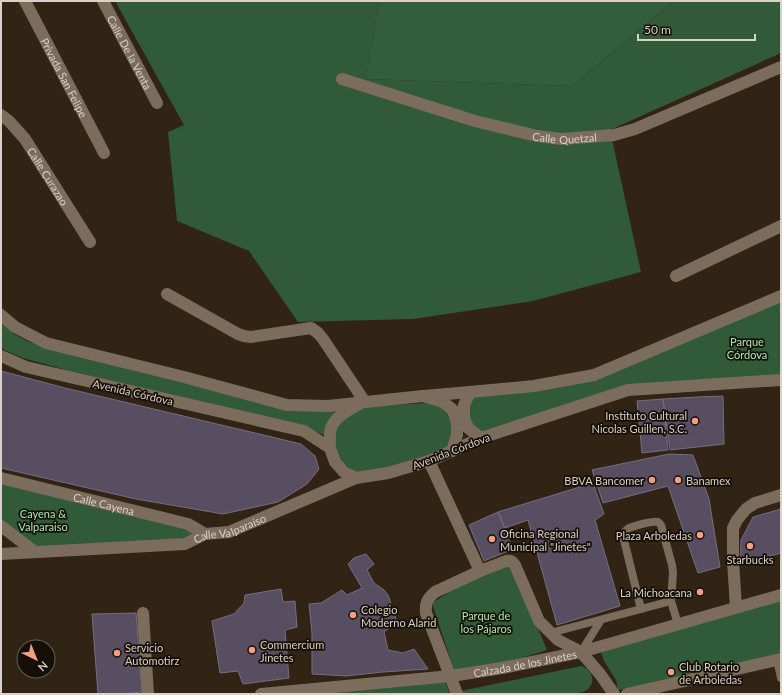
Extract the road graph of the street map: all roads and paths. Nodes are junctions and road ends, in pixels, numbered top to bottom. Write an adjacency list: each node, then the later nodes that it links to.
1 (26, 1): 7 (street, Privada San Felipe)
2 (103, 1): 5 (street, Calle De la Venta)
3 (781, 68): 4 (street, Calle Quetzal)
4 (342, 79)
5 (157, 103)
6 (4, 122): 9 (street, Calle Curazao)
7 (104, 153)
8 (781, 226): 10 (street)
9 (90, 242)
10 (676, 276)
11 (167, 294): 18 (street)
12 (781, 296): 16 (street)
13 (1, 314): 18 (street)
14 (1, 356): 20 (street, Avenida Córdova)
15 (781, 380): 19 (street, Avenida Córdova)
16 (470, 392): 17 (street); 19 (street)
17 (423, 396): 18 (street); 21 (street)
18 (365, 402): 20 (street)
19 (481, 438): 21 (street, Avenida Córdova)
20 (330, 448): 24 (street)
21 (452, 451): 22 (street, Avenida Córdova)
22 (429, 461): 24 (street, Avenida Córdova); 30 (street)
23 (1, 478): 27 (street, Calle Cayena)
24 (356, 478): 27 (street, Calle Valparaíso)
25 (781, 495): 33 (street)
26 (1, 526): 28 (street)
27 (205, 534): 28 (street, Calle Valparaíso)
28 (35, 552): 29 (street, Calle Valparaíso)
29 (1, 554)
30 (480, 570): 38 (street); 41 (street)
31 (781, 595): 33 (street, Calzada de los Jinetes)
32 (671, 600): 34 (lane); 34 (lane); 37 (lane)
33 (736, 607): 37 (street, Calzada de los Jinetes)
34 (641, 609): 36 (lane)
35 (143, 613): 43 (street)
36 (601, 620): 38 (lane); 39 (lane)
37 (678, 624): 39 (street, Calzada de los Jinetes)
38 (550, 633): 39 (street)
39 (581, 652): 41 (street, Calzada de los Jinetes); 46 (street)
40 (779, 660): 42 (lane); 47 (street)
41 (451, 676): 44 (street, Calzada de los Jinetes); 45 (street)
42 (781, 678)
43 (148, 694)
44 (261, 694)
45 (457, 694)
46 (614, 694)
47 (627, 694)

